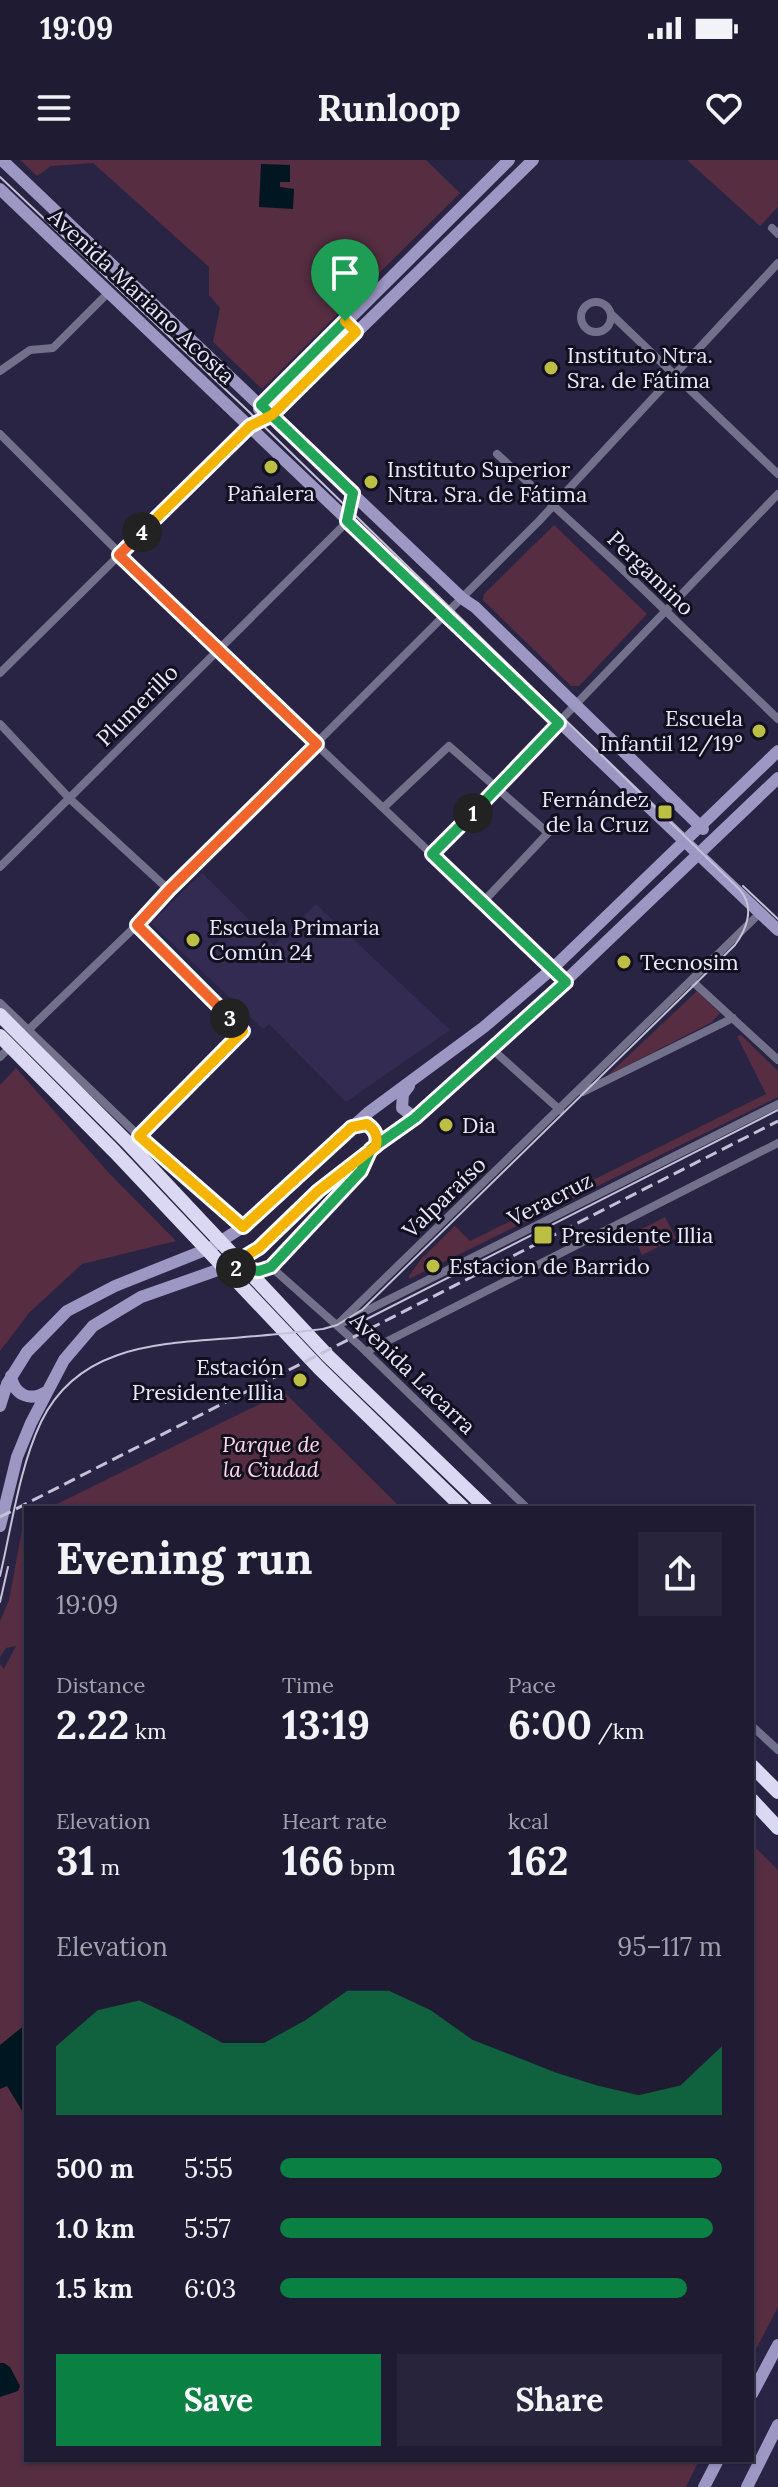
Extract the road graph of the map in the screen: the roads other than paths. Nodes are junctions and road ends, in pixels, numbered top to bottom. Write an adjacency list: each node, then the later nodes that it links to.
1 (2, 160): 14 (main road, Avenida Mariano Acosta)
2 (509, 160): 5 (main road)
3 (533, 160): 6 (main road)
4 (0, 189): 8 (main road, Avenida Mariano Acosta)
5 (478, 191): 6 (main road); 10 (main road)
6 (490, 202): 11 (main road)
7 (778, 263): 13 (street)
8 (109, 292): 12 (street); 16 (main road, Avenida Mariano Acosta)
9 (611, 314): 13 (street)
10 (345, 321): 11 (main road); 14 (main road)
11 (356, 332): 15 (main road)
12 (0, 371)
13 (673, 376): 19 (street); 22 (street)
14 (261, 405): 15 (main road, Avenida Mariano Acosta); 16 (main road)
15 (272, 415): 16 (main road); 20 (main road, Avenida Mariano Acosta)
16 (250, 426): 23 (main road, Avenida Mariano Acosta); 24 (street)
17 (0, 434): 24 (street)
18 (497, 454): 22 (street, Pergamino)
19 (778, 474)
20 (353, 493): 23 (street); 25 (main road, Avenida Mariano Acosta)
21 (778, 494): 26 (street)
22 (552, 504): 25 (street); 26 (street, Pergamino)
23 (347, 521): 27 (main road, Avenida Mariano Acosta); 28 (street, Plumerillo)
24 (119, 555): 28 (street); 29 (street)
25 (463, 599): 27 (street); 30 (main road, Avenida Mariano Acosta)
26 (663, 611): 30 (street); 31 (street, Pergamino)
27 (445, 616): 32 (main road, Avenida Mariano Acosta); 34 (street)
28 (217, 650): 34 (street); 38 (street, Plumerillo)
29 (0, 673)
30 (575, 705): 32 (street); 40 (main road, Avenida Mariano Acosta)
31 (778, 719)
32 (559, 723): 37 (street); 42 (main road, Avenida Mariano Acosta)
33 (0, 724): 38 (street)
34 (317, 744): 39 (street); 46 (street)
35 (778, 751): 40 (main road)
36 (778, 778): 41 (main road)
37 (497, 789): 39 (street); 43 (street); 47 (street)
38 (70, 799): 45 (street, Plumerillo); 46 (street)
39 (383, 808): 43 (street)
40 (699, 826): 41 (main road, Avenida Mariano Acosta); 42 (main road)
41 (713, 839): 44 (main road)
42 (684, 842): 44 (main road, Avenida Mariano Acosta); 51 (main road)
43 (432, 854): 47 (street)
44 (697, 854): 48 (main road, Avenida Mariano Acosta); 53 (main road)
45 (0, 867)
46 (169, 890): 49 (street)
47 (483, 902): 51 (street)
48 (760, 913): 50 (main road, Avenida Mariano Acosta); 52 (street, Valparaíso)
49 (137, 925): 57 (street); 68 (street)
50 (778, 930)
51 (552, 969): 53 (street); 62 (main road)
52 (692, 981): 56 (street); 63 (street, Valparaíso)
53 (566, 982): 59 (main road)
54 (0, 1003): 57 (street)
55 (0, 1015): 80 (highway)
56 (733, 1018): 61 (street); 63 (street, Valparaíso)
57 (28, 1029): 60 (street); 68 (street)
58 (0, 1036): 79 (highway)
59 (493, 1050): 65 (street); 66 (main road)
60 (0, 1057)
61 (778, 1060)
62 (416, 1078): 66 (main road); 67 (main road)
63 (575, 1095): 65 (street, Valparaíso)
64 (778, 1104): 74 (street, Veracruz)
65 (560, 1110): 74 (street, Valparaíso)
66 (415, 1118): 70 (main road)
67 (352, 1127): 70 (main road); 71 (main road)
68 (139, 1136): 71 (street)
69 (778, 1143): 75 (street)
70 (374, 1148): 72 (main road); 73 (main road)
71 (243, 1227): 76 (main road)
72 (229, 1266): 73 (main road); 77 (main road)
73 (271, 1267): 74 (street, Avenida Lacarra)
74 (337, 1325): 75 (street, Avenida Lacarra)
75 (366, 1352): 81 (street, Avenida Lacarra)
76 (11, 1376): 77 (main road); 78 (main road)
77 (46, 1392): 82 (main road)
78 (0, 1406)
79 (461, 1506)
80 (484, 1506)
81 (525, 1506)
82 (0, 1526)
83 (754, 1728): 84 (street)
84 (778, 1750)
85 (754, 1759): 87 (highway)
86 (754, 1768): 89 (highway)
87 (778, 1779)
88 (754, 1790): 91 (highway)
89 (778, 1792)
90 (754, 1802): 92 (highway)
91 (778, 1814)
92 (778, 1828)
93 (778, 2345): 94 (main road)
94 (754, 2390)
95 (778, 2425): 98 (main road)
96 (717, 2462): 97 (main road)
97 (704, 2487)
98 (747, 2487)

